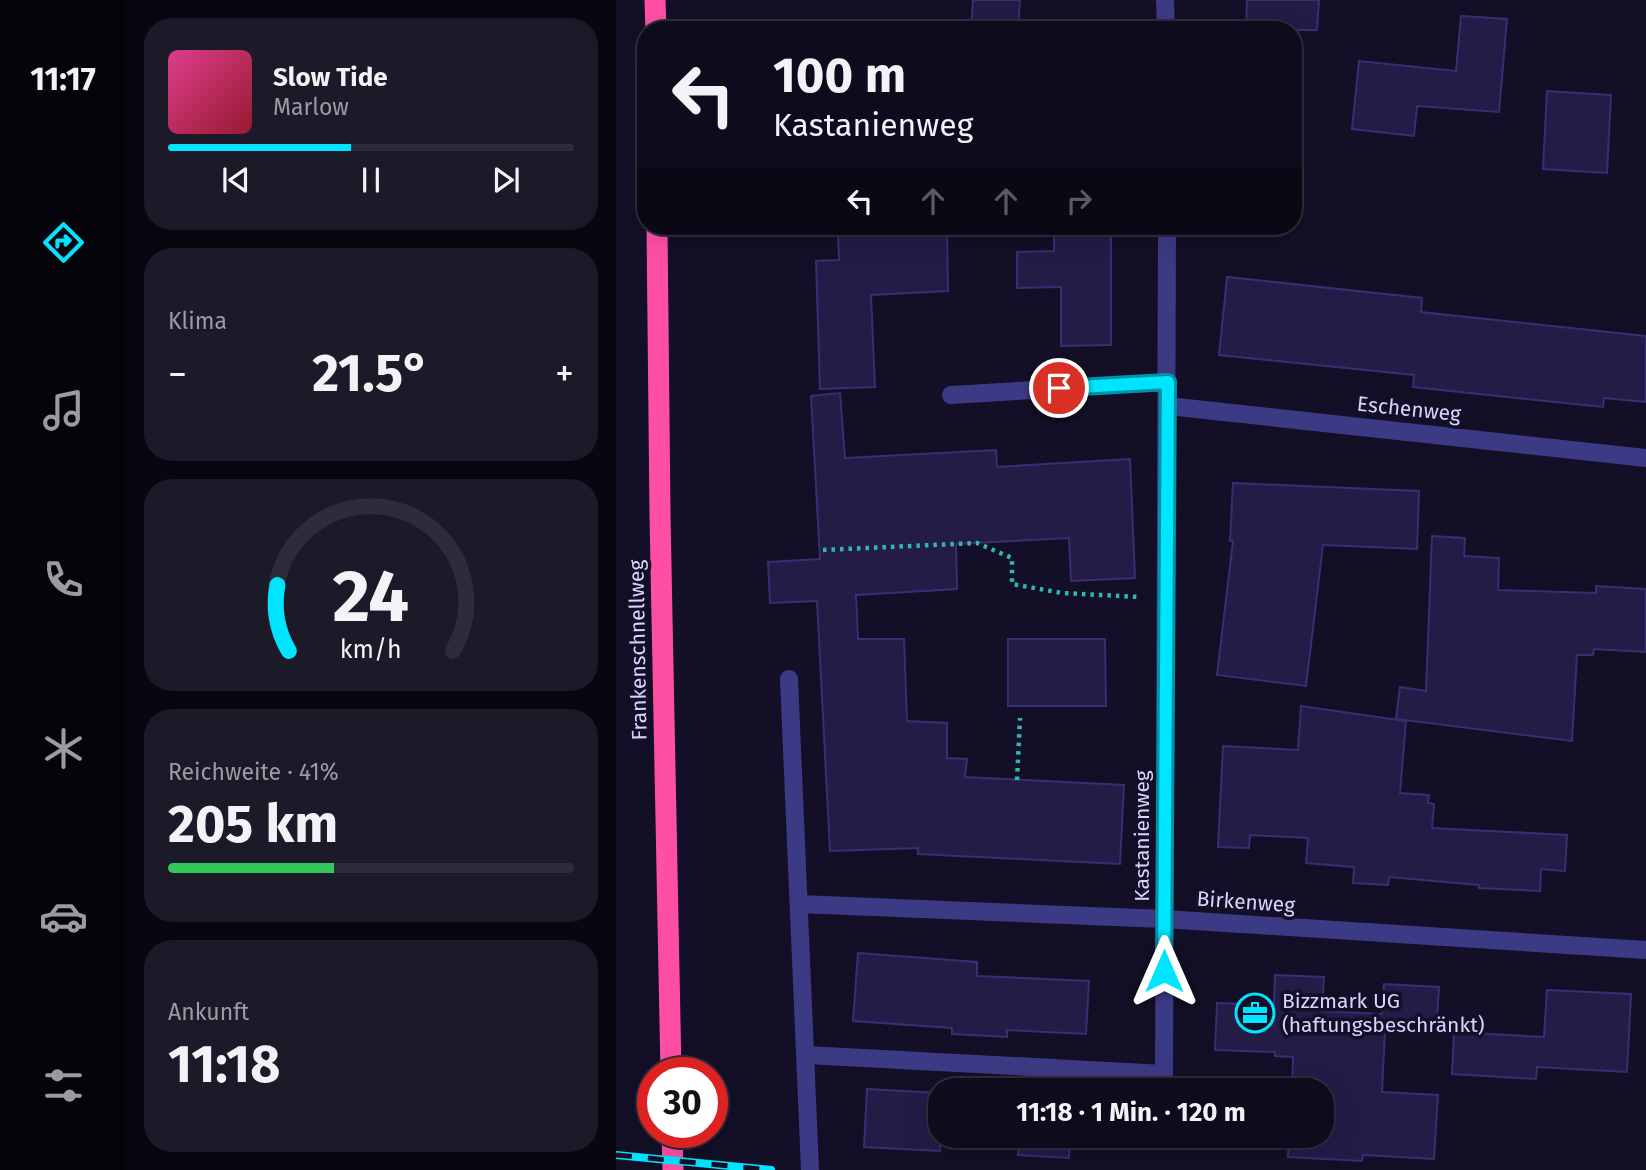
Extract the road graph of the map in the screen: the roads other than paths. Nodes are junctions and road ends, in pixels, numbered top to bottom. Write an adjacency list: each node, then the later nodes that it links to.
1 (655, 0): 3 (highway)
2 (1166, 0): 4 (street)
3 (656, 21)
4 (1166, 21)
5 (657, 235): 16 (highway, Frankenschnellweg)
6 (1167, 235): 7 (street, Kastanienweg)
7 (1168, 382): 8 (street); 9 (street, Kastanienweg)
8 (951, 395)
9 (1168, 406): 10 (street, Eschenweg); 13 (street, Kastanienweg)
10 (1646, 458)
11 (789, 678): 12 (street)
12 (800, 904): 13 (street, Birkenweg); 15 (street)
13 (1164, 919): 14 (street, Birkenweg); 15 (street, Kastanienweg)
14 (1646, 950)
15 (807, 1055): 19 (street)
16 (671, 1057)
17 (672, 1148): 18 (highway)
18 (673, 1170)
19 (810, 1170)

